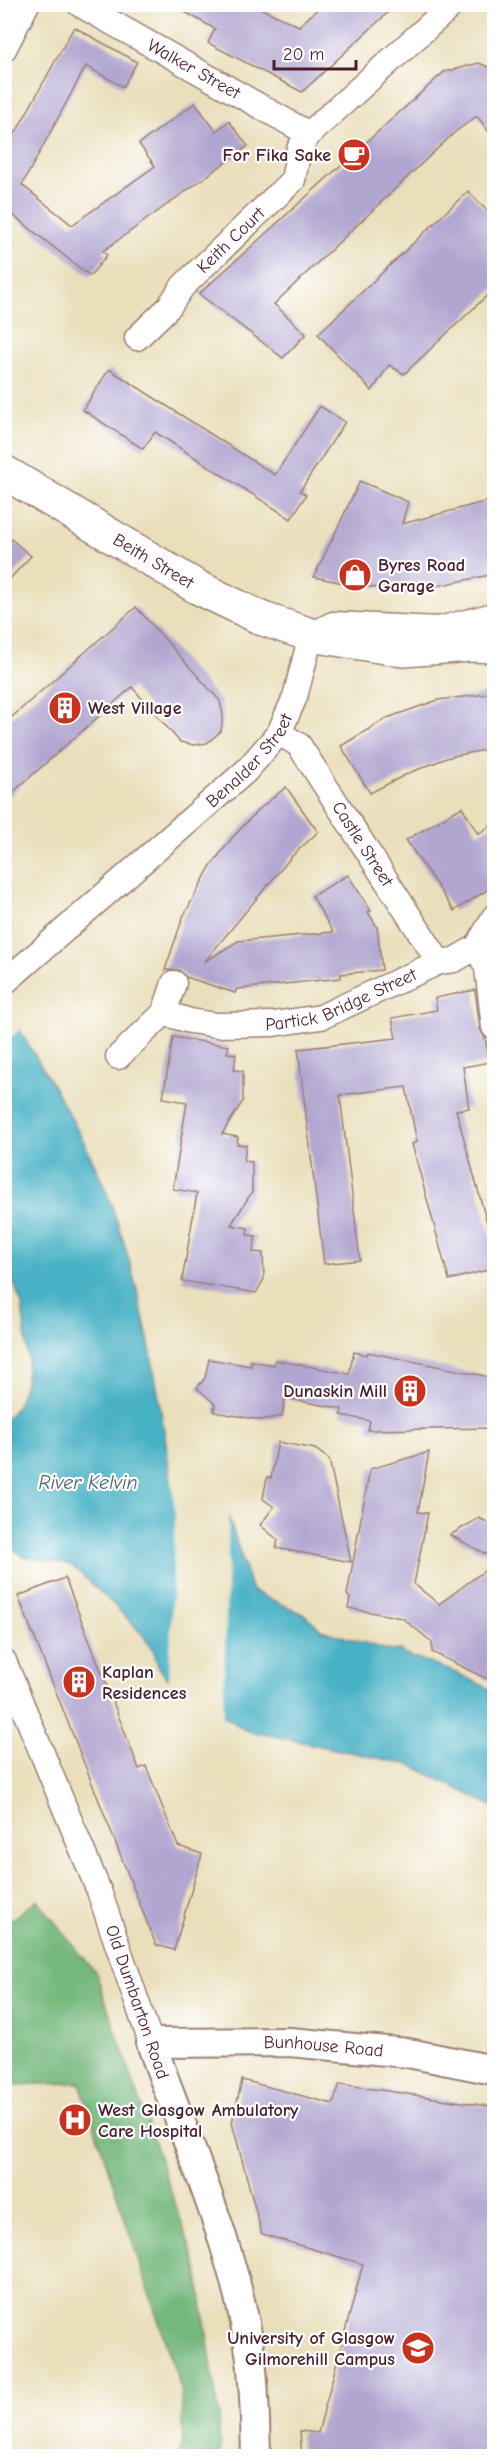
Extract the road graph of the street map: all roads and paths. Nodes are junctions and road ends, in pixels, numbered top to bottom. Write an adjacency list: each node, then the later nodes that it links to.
1 (27, 4): 4 (street)
2 (79, 4): 5 (street, Walker Street)
3 (453, 4): 5 (street)
4 (4, 49)
5 (309, 134): 6 (street, Keith Court)
6 (137, 338)
7 (4, 472): 9 (main road, Beith Street)
8 (495, 615): 9 (street)
9 (311, 635): 10 (main road, Beith Street); 11 (street, Benalder Street)
10 (495, 646)
11 (279, 733): 14 (street, Castle Street); 15 (street, Benalder Street)
12 (495, 917): 13 (street)
13 (477, 947): 14 (street, Partick Bridge Street); 18 (street)
14 (439, 962): 17 (street, Partick Bridge Street)
15 (4, 983)
16 (174, 983): 17 (street)
17 (164, 1013): 19 (street)
18 (495, 1027)
19 (118, 1057)
20 (4, 1662): 21 (street, Old Dumbarton Road)
21 (151, 2043): 22 (street, Bunhouse Road); 23 (street, Old Dumbarton Road)
22 (495, 2070)
23 (256, 2457)

